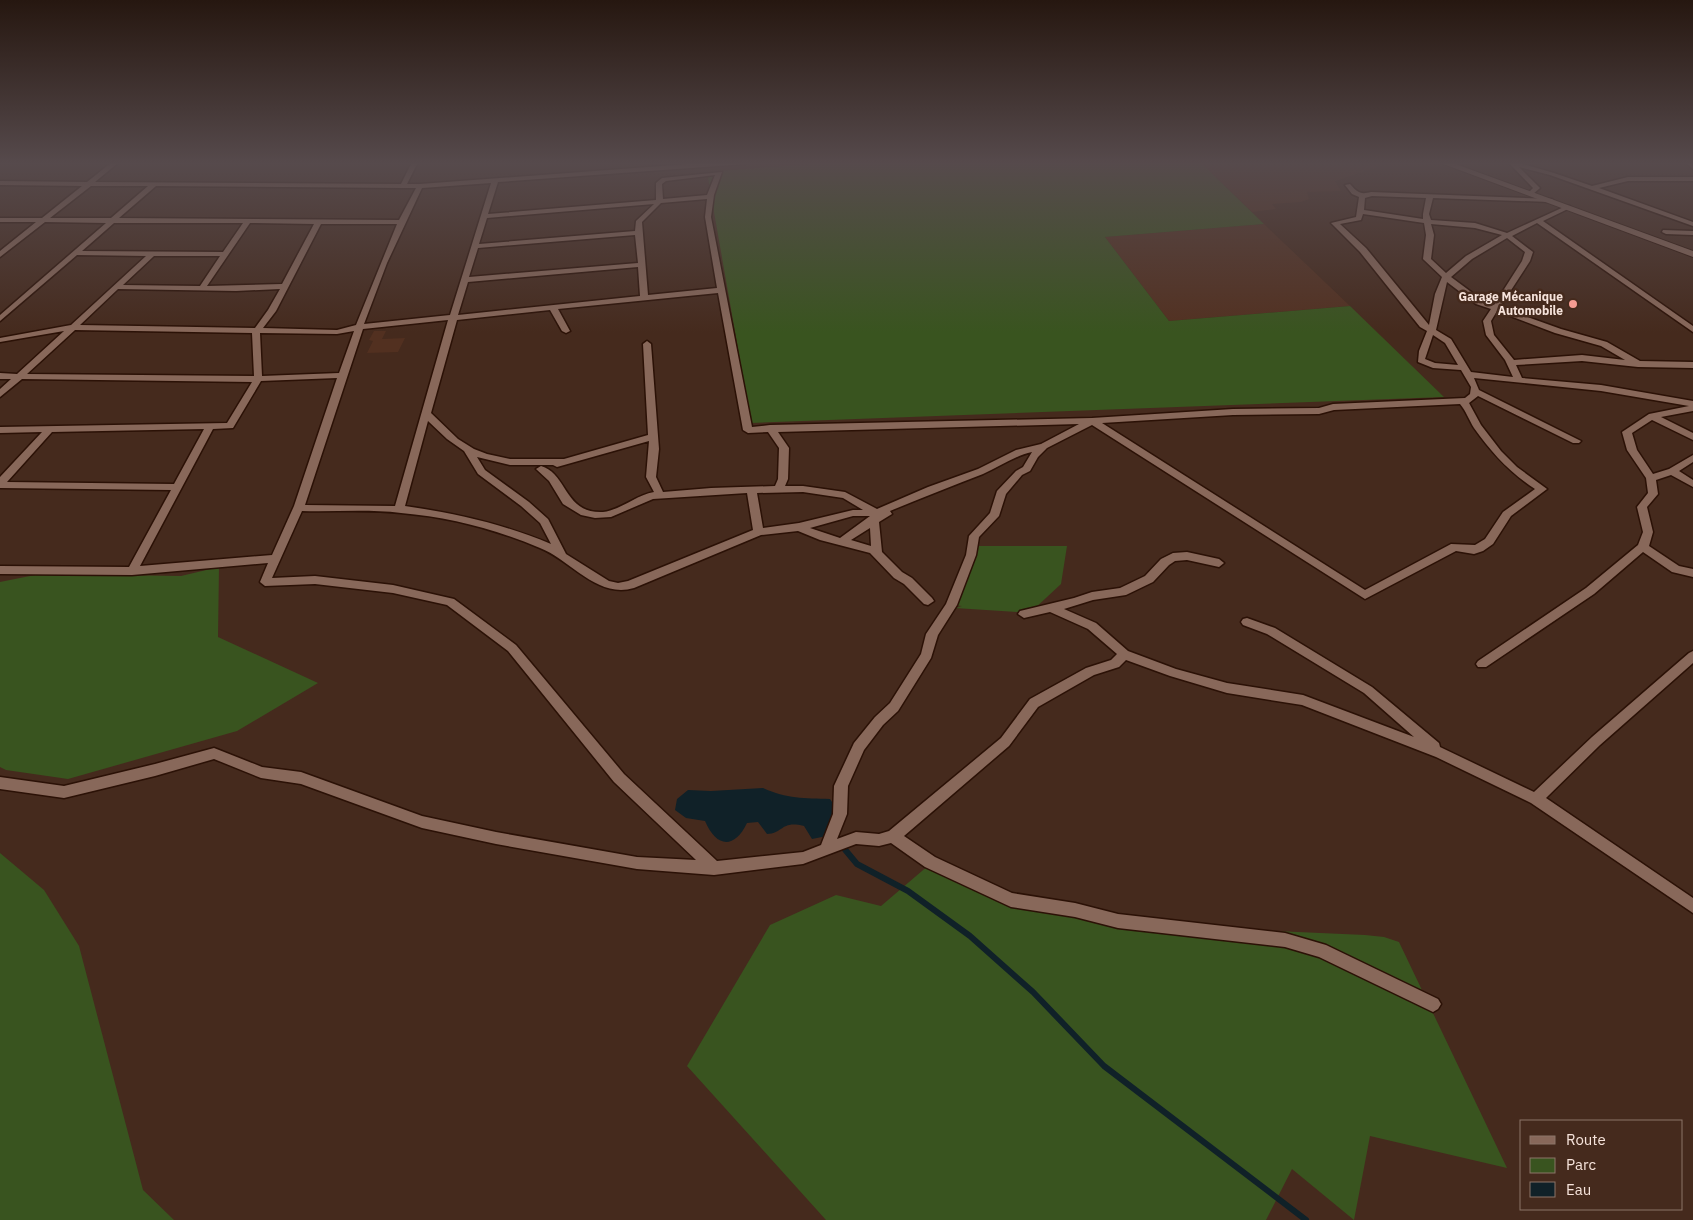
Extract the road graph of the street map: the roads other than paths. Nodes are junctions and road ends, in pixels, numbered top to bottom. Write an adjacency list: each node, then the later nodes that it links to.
1 (403, 219): 15 (street)
2 (483, 219): 22 (street)
3 (640, 219): 20 (street)
4 (708, 219): 34 (street)
5 (1359, 219): 44 (street)
6 (1412, 219): 13 (street)
7 (1602, 219): 27 (street)
8 (1678, 219): 17 (street)
9 (0, 220): 10 (street)
10 (44, 220): 11 (street); 23 (street)
11 (112, 220): 14 (street); 24 (street)
12 (1537, 220): 21 (street); 42 (street)
13 (1426, 221): 21 (street); 29 (street)
14 (247, 222): 16 (street); 26 (street)
15 (401, 222): 16 (street); 40 (street)
16 (318, 223): 31 (street)
17 (1693, 224)
18 (1666, 232): 19 (street)
19 (1693, 233)
20 (638, 234): 22 (street); 28 (street)
21 (1509, 236): 29 (street); 37 (street)
22 (476, 246): 30 (street)
23 (1, 252)
24 (74, 253): 25 (street); 39 (street)
25 (152, 254): 26 (street); 32 (street)
26 (225, 254): 33 (street)
27 (1693, 254)
28 (640, 265): 30 (street); 35 (street)
29 (1446, 277): 37 (street); 44 (street)
30 (466, 280): 38 (street)
31 (284, 286): 33 (street); 45 (street)
32 (116, 287): 33 (street); 41 (street)
33 (203, 287)
34 (721, 290): 35 (street); 65 (street)
35 (644, 298): 36 (street)
36 (553, 308): 38 (street); 43 (street)
37 (1496, 310): 48 (street); 49 (street)
38 (453, 318): 40 (street); 61 (street)
39 (0, 319)
40 (360, 327): 45 (street); 52 (street)
41 (70, 328): 45 (street); 46 (street); 54 (street)
42 (1693, 330)
43 (566, 331)
44 (1431, 331): 51 (street); 51 (street)
45 (256, 332): 56 (street)
46 (0, 340)
47 (647, 344): 69 (street)
48 (1510, 363): 49 (street); 55 (street)
49 (1638, 364): 50 (street)
50 (1693, 365)
51 (1467, 372): 55 (street); 57 (street)
52 (343, 375): 56 (street); 83 (street)
53 (0, 376): 54 (street)
54 (19, 376): 56 (street); 58 (street)
55 (1518, 379): 60 (street)
56 (258, 380): 64 (street)
57 (1475, 391): 59 (street); 70 (street)
58 (0, 394)
59 (1463, 402): 63 (street); 63 (street)
60 (1693, 406): 62 (street)
61 (427, 416): 72 (street); 84 (street)
62 (1652, 416): 68 (street); 76 (street)
63 (1092, 421): 65 (street); 71 (street)
64 (210, 427): 66 (street); 79 (street)
65 (770, 428): 80 (street)
66 (50, 429): 67 (street); 77 (street)
67 (0, 430)
68 (1693, 436)
69 (652, 437): 74 (street); 82 (street)
70 (1576, 441)
71 (1044, 446): 85 (street); 108 (street)
72 (468, 450): 74 (street); 91 (street)
73 (1693, 458): 75 (street)
74 (565, 462): 82 (street)
75 (1672, 471): 76 (street); 78 (street)
76 (1651, 478): 89 (street)
77 (0, 484): 79 (street)
78 (1693, 484)
79 (176, 487): 95 (street)
80 (779, 489): 81 (street); 85 (street)
81 (752, 492): 82 (street); 87 (street)
82 (660, 495)
83 (298, 508): 84 (street); 92 (street)
84 (400, 509): 91 (street)
85 (875, 516): 86 (street); 88 (street); 90 (street)
86 (800, 527): 87 (street); 88 (street)
87 (759, 532): 91 (street)
88 (843, 542): 90 (street)
89 (1643, 548): 96 (street); 103 (street)
90 (876, 552): 97 (street)
91 (562, 556)
92 (275, 559): 95 (street); 109 (street)
93 (1219, 564): 98 (street)
94 (0, 570): 95 (street)
95 (132, 570)
96 (1693, 573)
97 (928, 601)
98 (1052, 608): 99 (street); 101 (street)
99 (1024, 614)
100 (1247, 622): 104 (street)
101 (1124, 654): 104 (street); 107 (street)
102 (1693, 656): 106 (street)
103 (1482, 664)
104 (1441, 753): 106 (street)
105 (0, 783): 109 (street)
106 (1536, 800): 110 (street)
107 (893, 836): 108 (street); 111 (street)
108 (827, 848): 109 (street)
109 (714, 868)
110 (1693, 906)
111 (1433, 1004)

